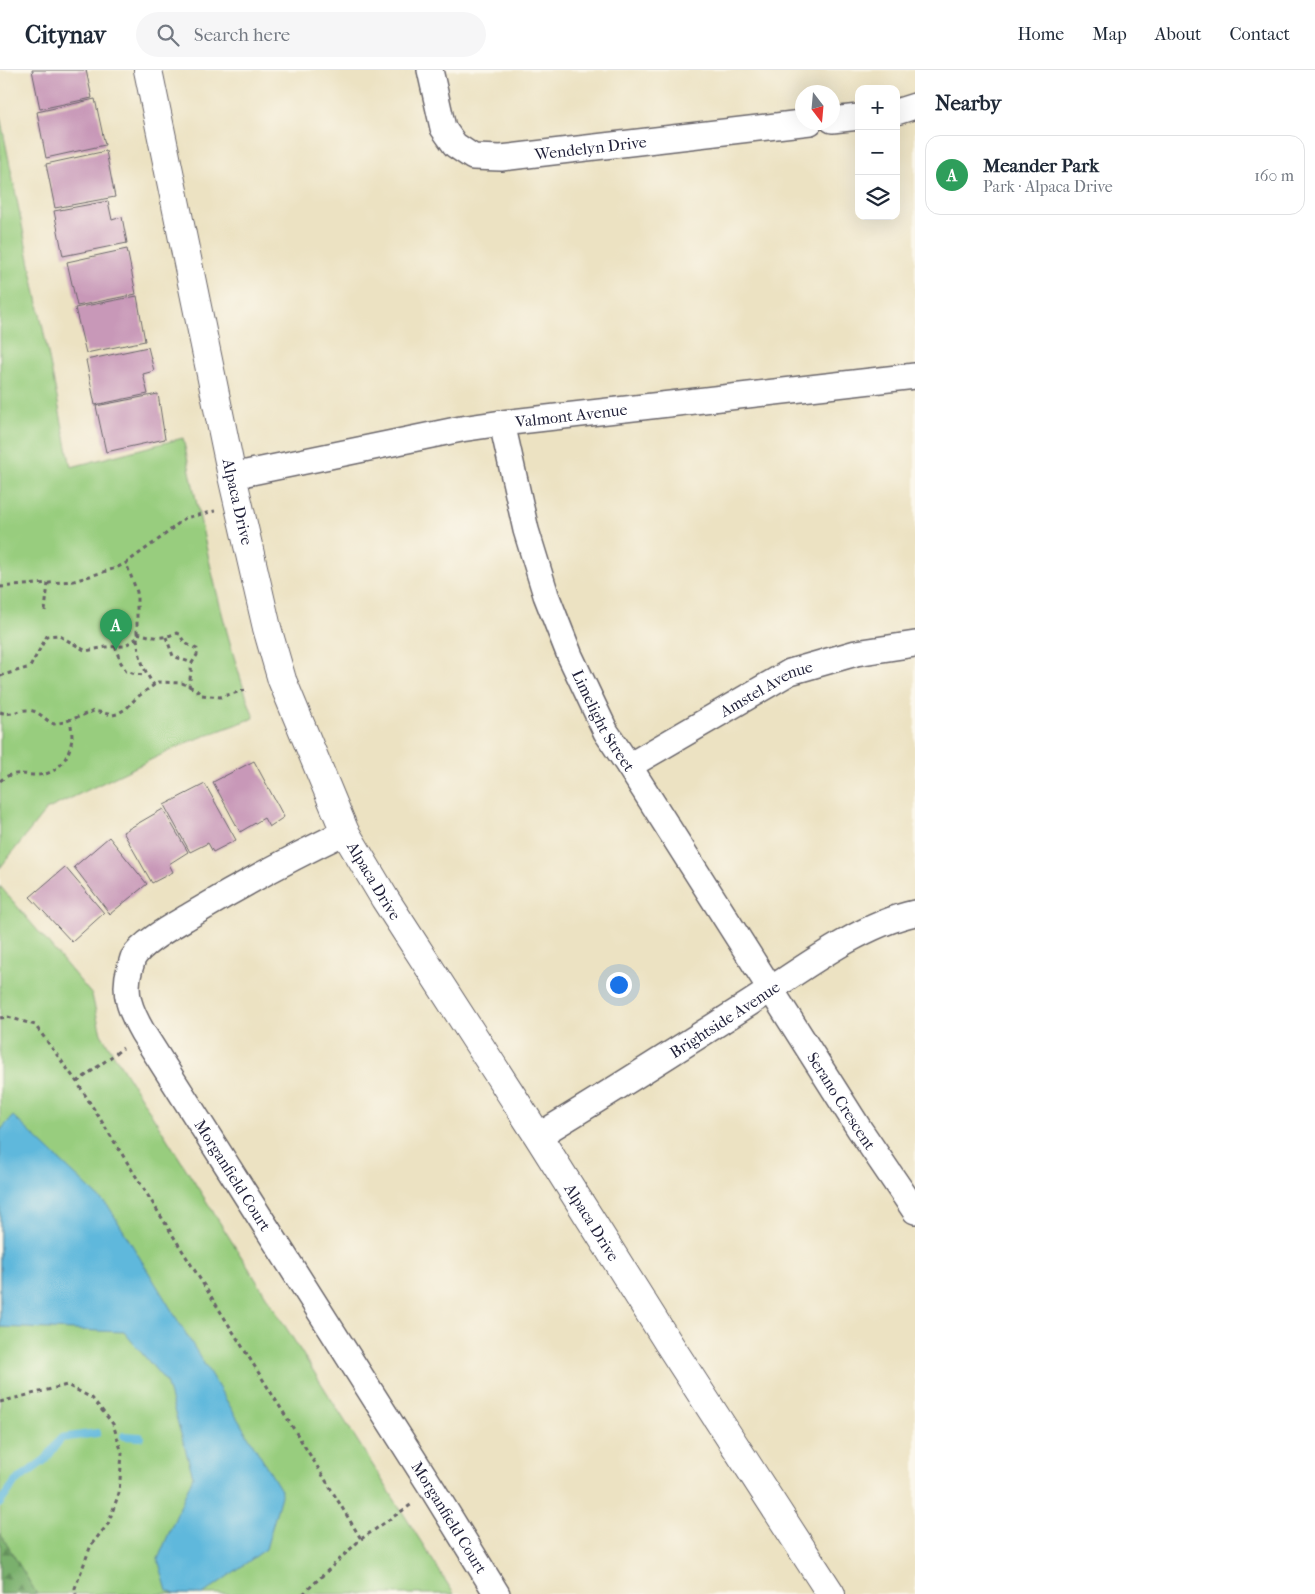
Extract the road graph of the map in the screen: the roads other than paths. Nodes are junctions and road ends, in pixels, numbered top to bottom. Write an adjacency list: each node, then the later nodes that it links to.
1 (148, 70): 10 (street, Alpaca Drive)
2 (430, 70): 7 (street, Wendelyn Drive)
3 (915, 106): 4 (street)
4 (900, 111)
5 (855, 117): 6 (street)
6 (840, 119)
7 (795, 124)
8 (915, 376): 9 (street, Valmont Avenue)
9 (502, 423): 10 (street, Valmont Avenue); 12 (street, Limelight Street)
10 (232, 476): 13 (street, Alpaca Drive)
11 (915, 644): 12 (street, Amstel Avenue)
12 (629, 766): 15 (street, Limelight Street)
13 (346, 832): 16 (street, Alpaca Drive); 18 (street, Morganfield Court)
14 (915, 913): 15 (street, Brightside Avenue)
15 (771, 989): 16 (street, Brightside Avenue); 17 (street, Serano Crescent)
16 (538, 1136): 19 (street, Alpaca Drive)
17 (915, 1211)
18 (496, 1594)
19 (831, 1594)

